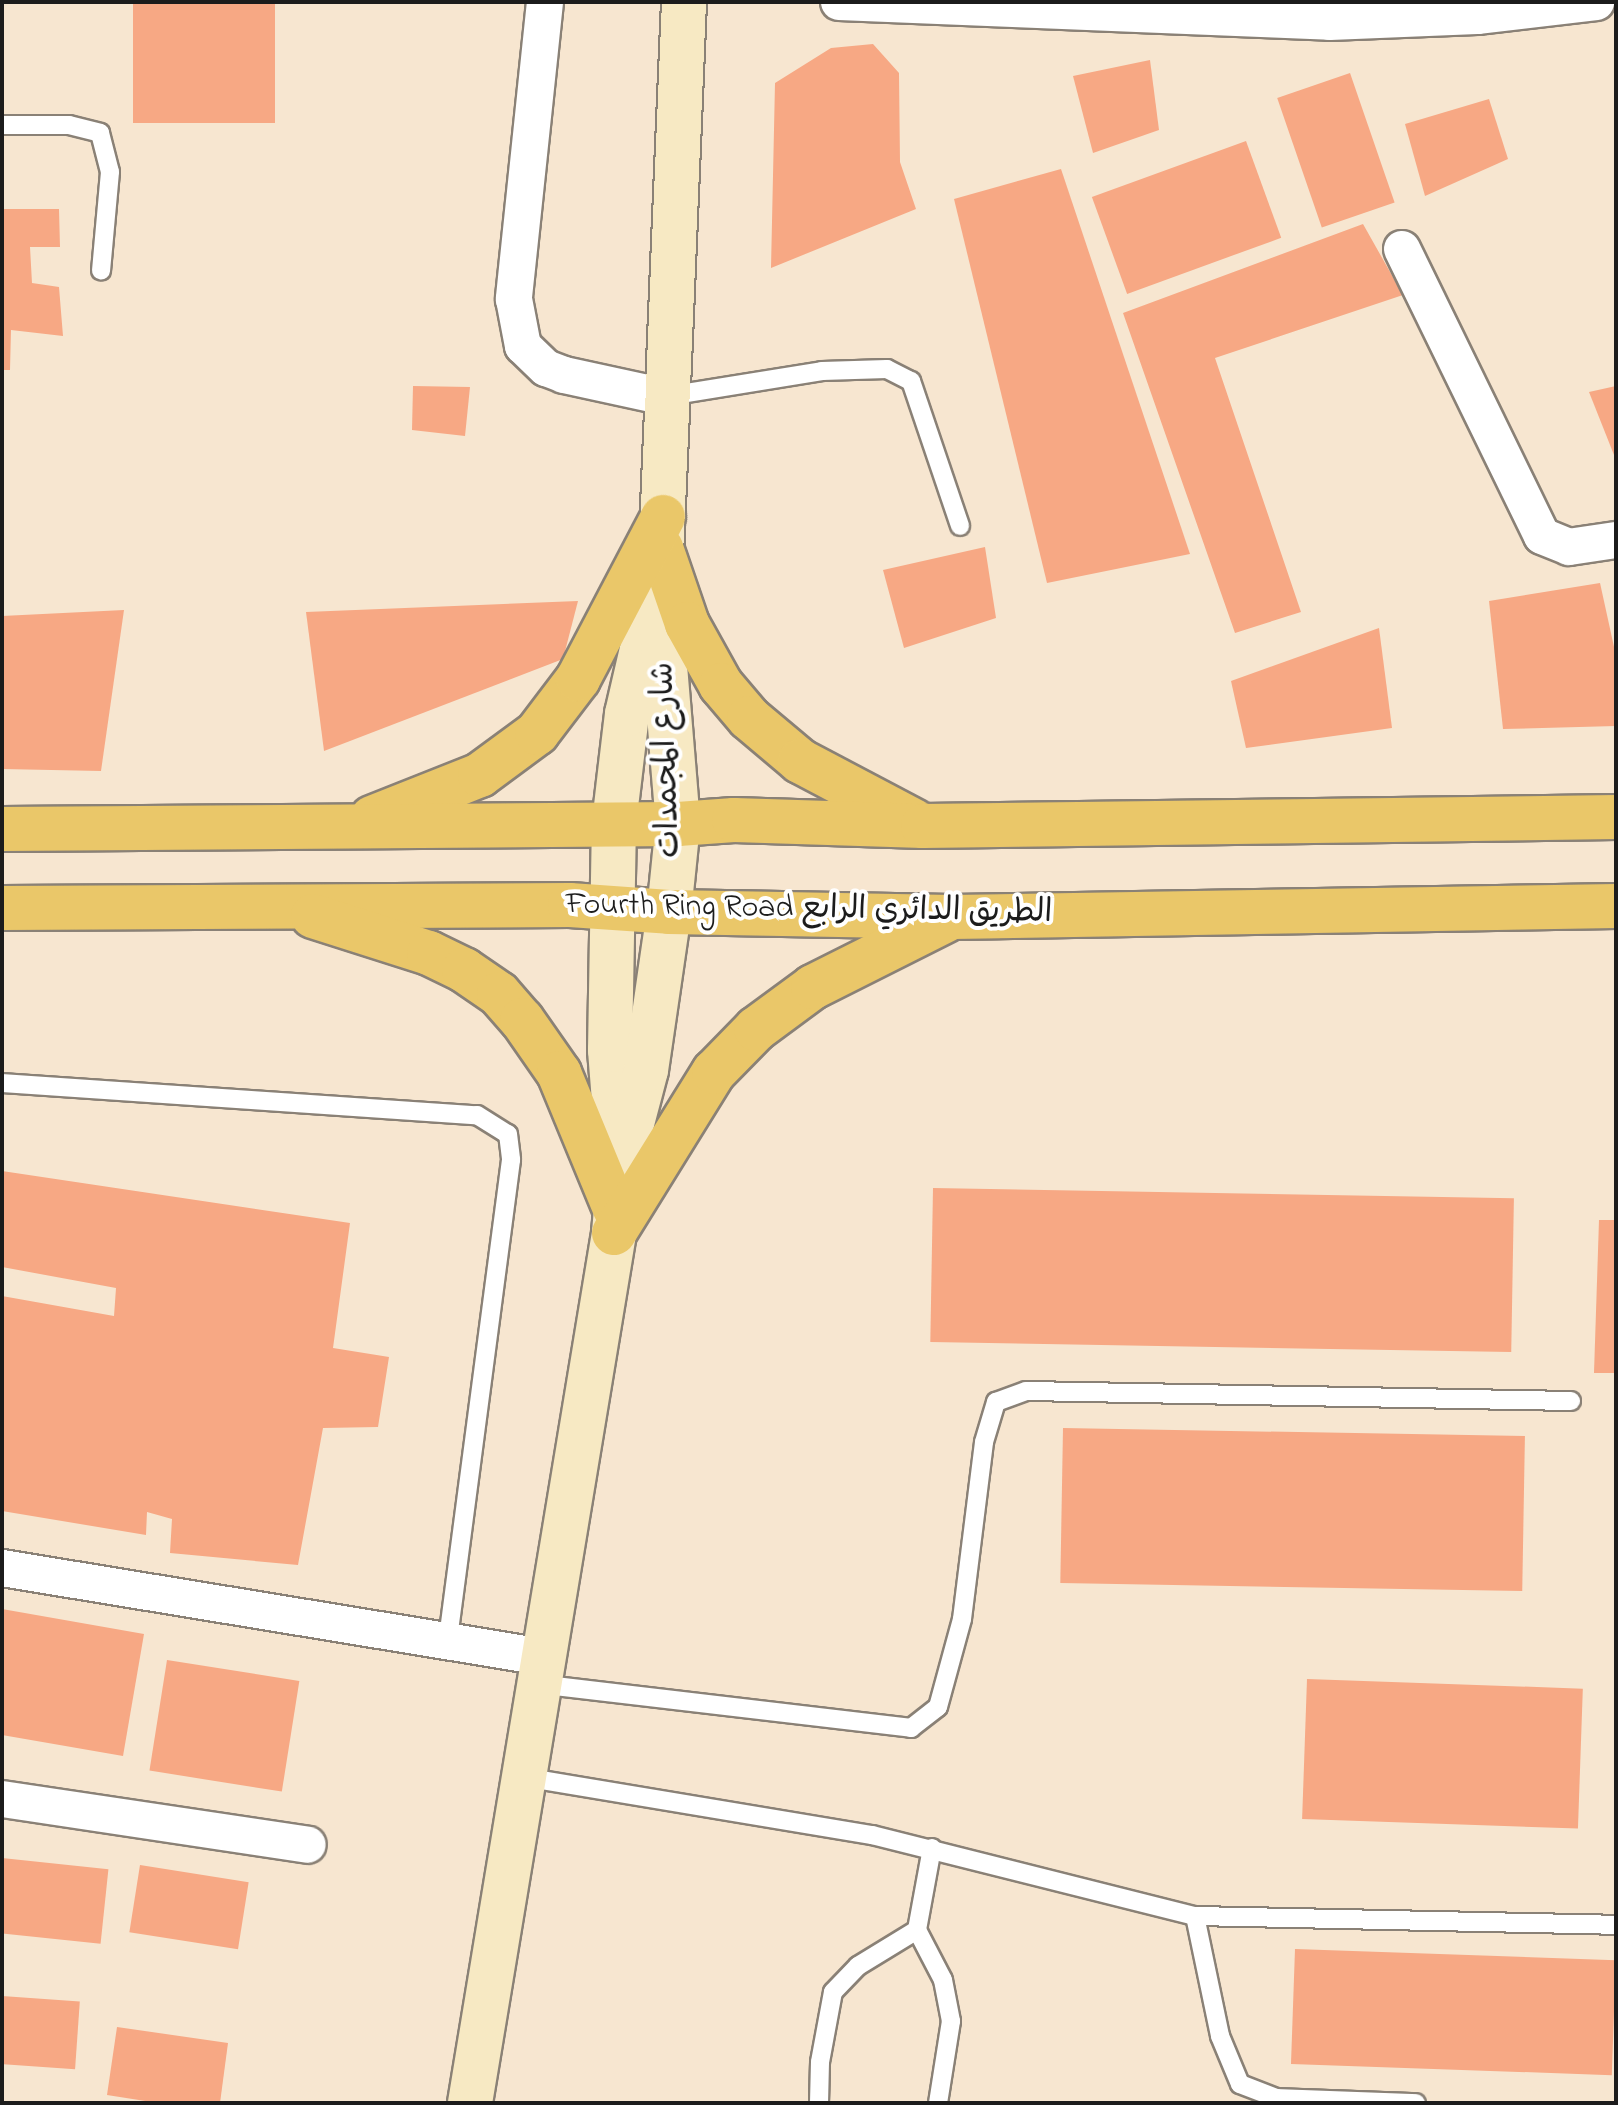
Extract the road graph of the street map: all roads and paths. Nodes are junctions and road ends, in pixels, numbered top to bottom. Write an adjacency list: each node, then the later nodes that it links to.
1 (545, 2): 8 (street)
2 (684, 2): 8 (main road, شارع المجمدات)
3 (839, 2): 4 (street)
4 (1596, 2)
5 (2, 125): 7 (lane)
6 (1402, 249): 10 (street)
7 (101, 271)
8 (666, 397): 9 (lane); 11 (main road, شارع المجمدات)
9 (960, 526)
10 (1616, 540)
11 (661, 549): 13 (main road, شارع المجمدات); 14 (main road, شارع المجمدات); 15 (main road); 16 (main road)
12 (1616, 817): 15 (main road)
13 (614, 823): 14 (main road); 16 (main road); 21 (main road, شارع المجمدات)
14 (678, 824): 15 (main road); 22 (main road, شارع المجمدات)
15 (923, 826)
16 (352, 827): 17 (main road)
17 (2, 829)
18 (277, 904): 20 (main road, Fourth Ring Road الطريق الدائري الرابع); 21 (main road, Fourth Ring Road الطريق الدائري الرابع); 25 (main road)
19 (1616, 906): 23 (main road, Fourth Ring Road الطريق الدائري الرابع)
20 (2, 908)
21 (611, 909): 22 (main road, Fourth Ring Road الطريق الدائري الرابع); 25 (main road, شارع المجمدات)
22 (669, 912): 23 (main road, Fourth Ring Road الطريق الدائري الرابع); 25 (main road, شارع المجمدات)
23 (952, 917): 25 (main road)
24 (2, 1083): 28 (lane)
25 (616, 1205): 29 (main road)
26 (1571, 1401): 29 (lane)
27 (2, 1568): 28 (street)
28 (448, 1641): 29 (street)
29 (540, 1670): 30 (main road)
30 (524, 1777): 33 (lane); 37 (main road)
31 (2, 1799): 32 (street)
32 (308, 1845)
33 (932, 1848): 34 (lane); 36 (lane)
34 (1195, 1916): 35 (lane); 40 (lane)
35 (1616, 1925)
36 (917, 1930): 38 (lane); 39 (lane)
37 (470, 2103)
38 (819, 2103)
39 (938, 2103)
40 (1416, 2103)

